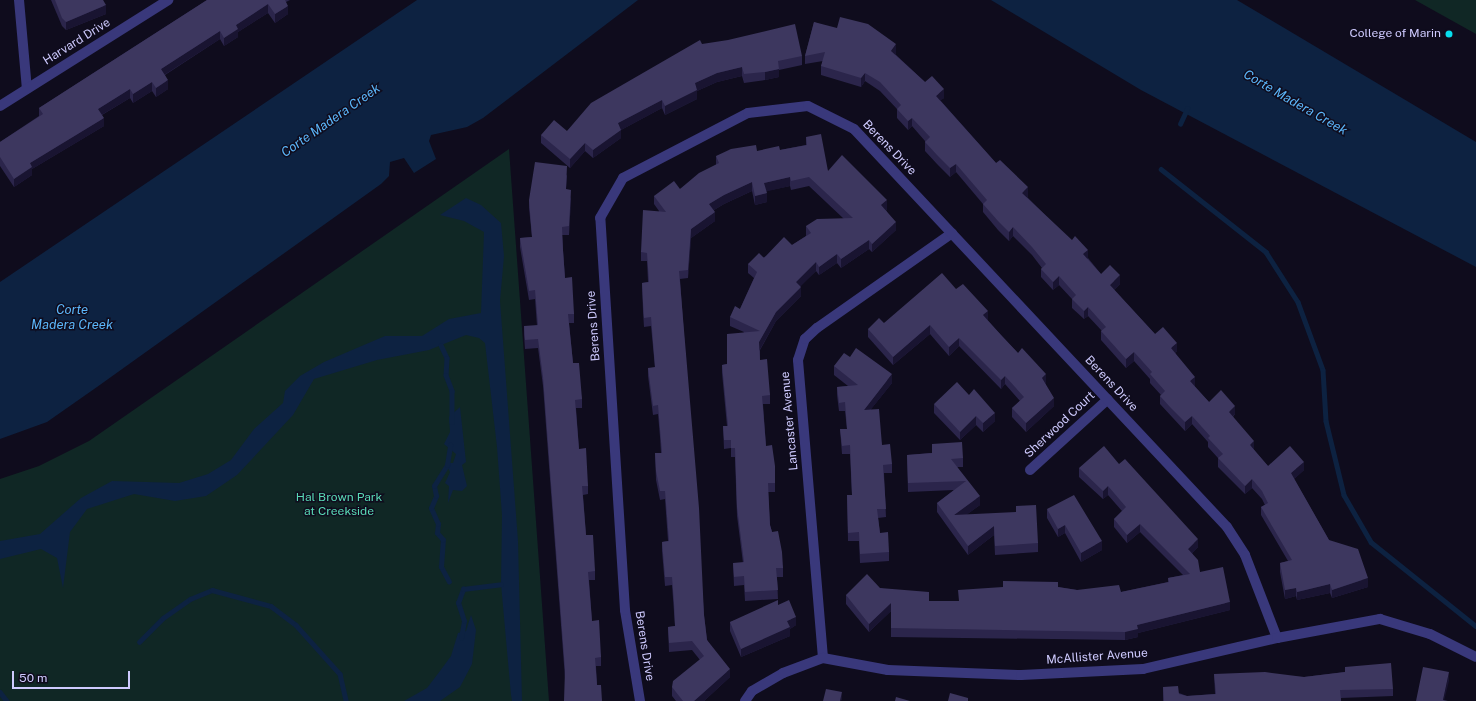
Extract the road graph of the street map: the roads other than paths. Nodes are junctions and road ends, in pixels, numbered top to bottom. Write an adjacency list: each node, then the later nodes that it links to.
1 (19, 0): 3 (street)
2 (168, 0): 3 (street, Harvard Drive)
3 (27, 89): 4 (street, Harvard Drive)
4 (0, 106)
5 (952, 233): 6 (street, Berens Drive); 9 (street, Lancaster Avenue); 11 (street, Berens Drive)
6 (1108, 398): 7 (street, Sherwood Court); 8 (street, Berens Drive)
7 (1030, 470)
8 (1277, 638): 9 (street, McAllister Avenue); 10 (street, McAllister Avenue)
9 (823, 658): 12 (street)
10 (1476, 658)
11 (640, 701)
12 (745, 701)

